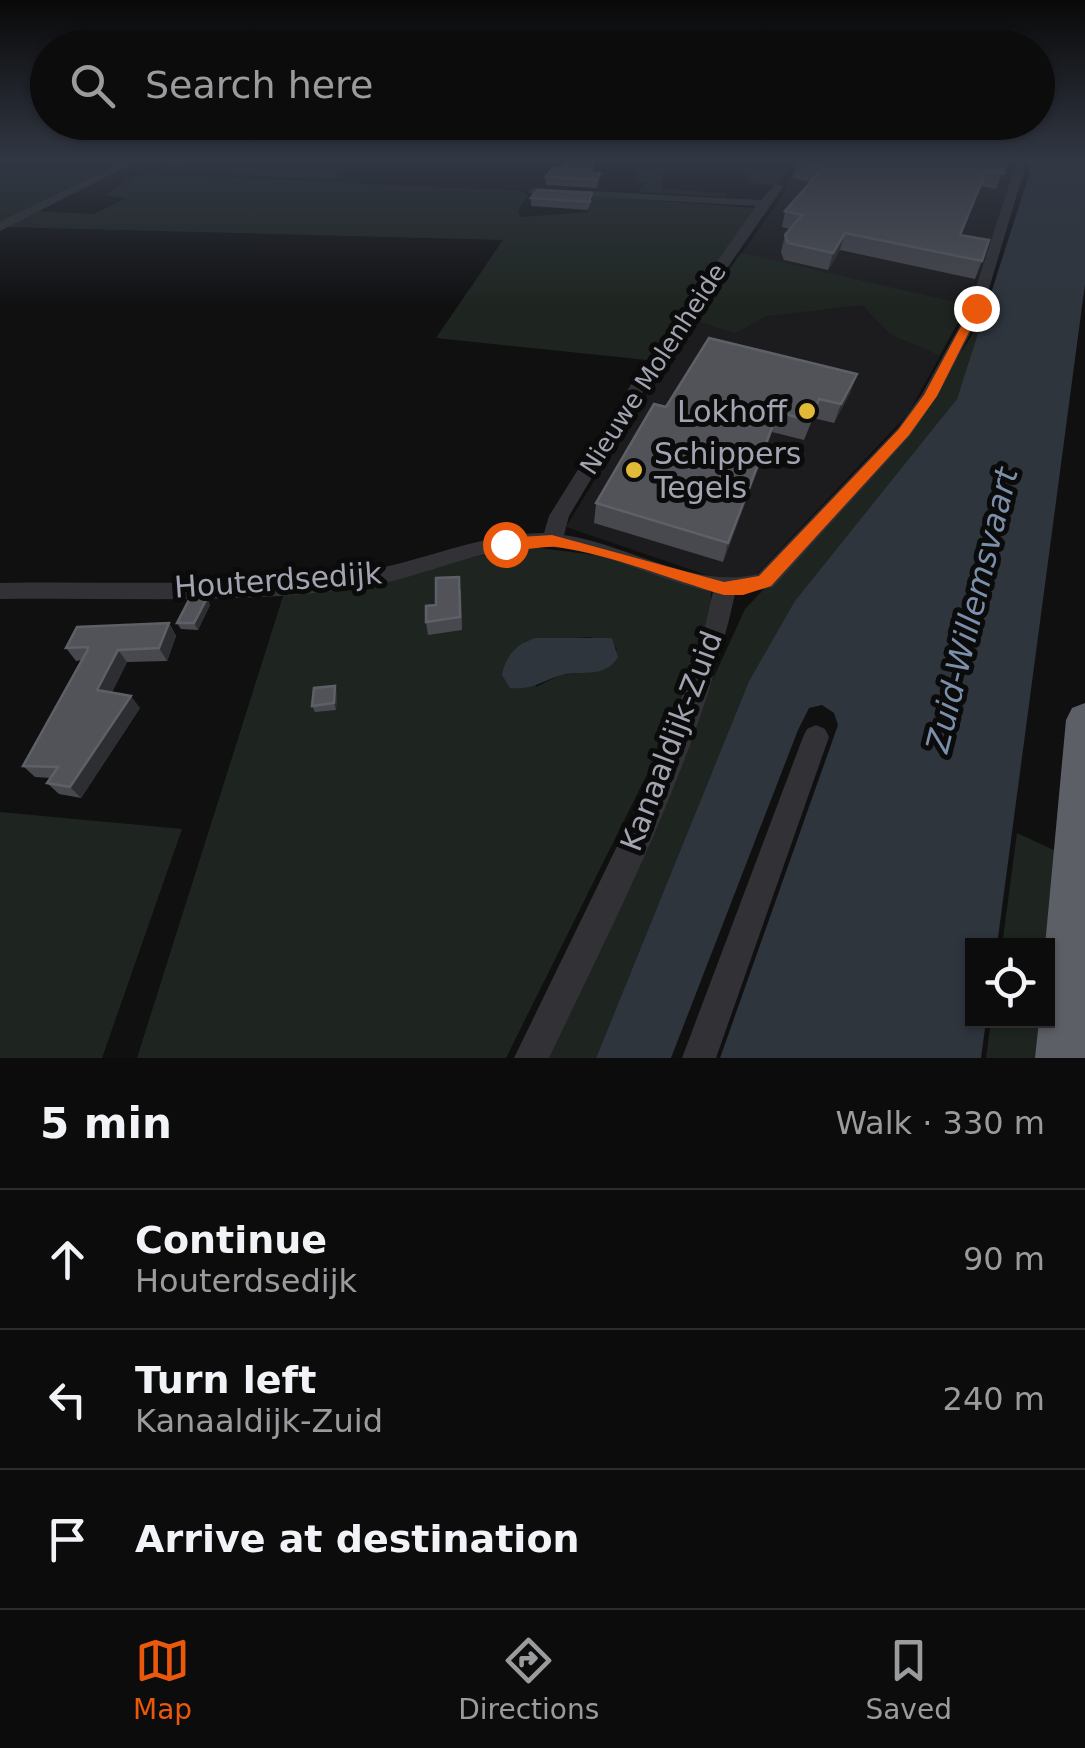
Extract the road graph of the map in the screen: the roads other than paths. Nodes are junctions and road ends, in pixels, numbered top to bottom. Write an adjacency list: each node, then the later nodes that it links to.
1 (35, 209): 4 (street)
2 (760, 209): 5 (street, Nieuwe Molenheide)
3 (1007, 209): 6 (street)
4 (0, 227)
5 (552, 540): 6 (street, Houterdsedijk); 7 (street, Houterdsedijk)
6 (724, 588): 10 (street, Kanaaldijk-Zuid)
7 (0, 591)
8 (1085, 720): 12 (highway)
9 (816, 737): 11 (street)
10 (532, 1058)
11 (699, 1058)
12 (1061, 1058)

